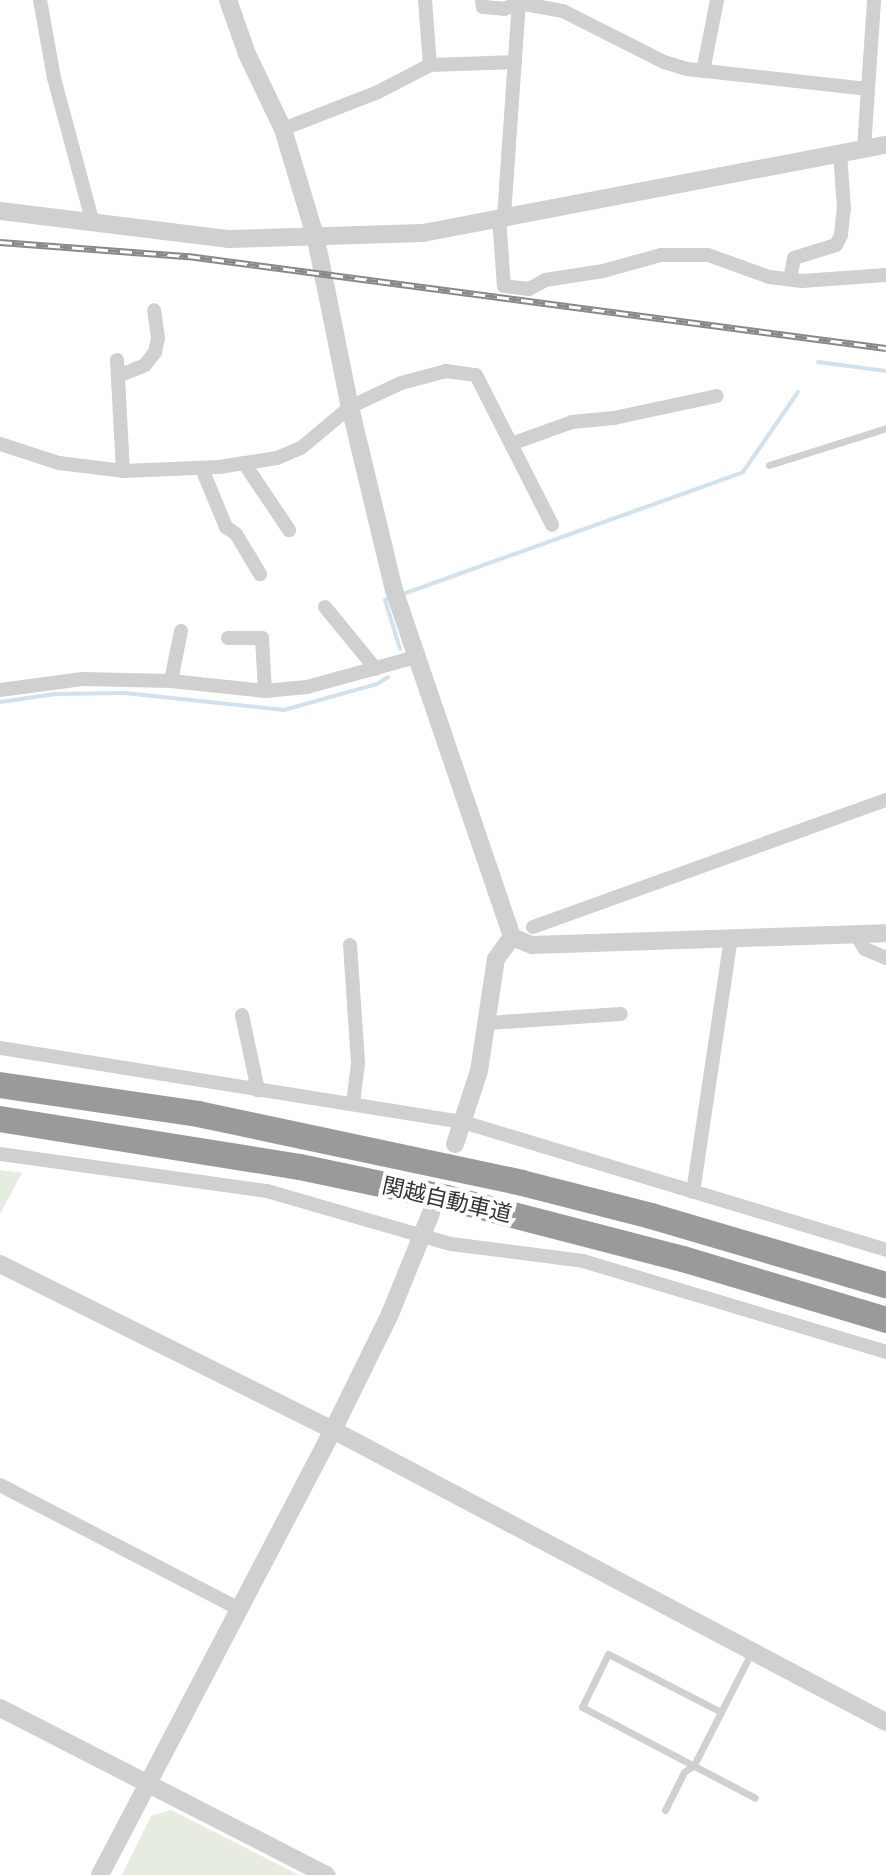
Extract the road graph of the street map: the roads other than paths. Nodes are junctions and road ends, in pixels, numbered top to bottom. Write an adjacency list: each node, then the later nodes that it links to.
1 (40, 0): 19 (street)
2 (228, 0): 13 (street)
3 (425, 0): 10 (street)
4 (482, 0): 7 (street)
5 (717, 0): 11 (street)
6 (874, 0): 12 (street)
7 (519, 3): 8 (street); 9 (street)
8 (562, 6): 11 (street)
9 (515, 62): 10 (street); 18 (street)
10 (430, 65): 13 (street)
11 (703, 71): 12 (street)
12 (867, 89): 15 (street)
13 (283, 129): 20 (street)
14 (886, 145): 15 (street)
15 (864, 148): 16 (street)
16 (840, 153): 18 (street); 22 (street)
17 (0, 211): 19 (street)
18 (502, 216): 20 (street); 22 (street)
19 (93, 224): 20 (street)
20 (316, 239): 27 (street)
21 (886, 275): 22 (street)
22 (790, 279)
23 (154, 310): 25 (street)
24 (117, 360): 25 (street)
25 (118, 376): 34 (street)
26 (717, 396): 30 (street)
27 (350, 407): 30 (street); 31 (street); 41 (street)
28 (886, 428): 32 (lane)
29 (0, 444): 34 (street)
30 (511, 444): 35 (street)
31 (244, 463): 33 (street); 36 (street)
32 (769, 465)
33 (202, 469): 34 (street); 37 (street)
34 (123, 471)
35 (552, 525)
36 (289, 530)
37 (260, 574)
38 (325, 607): 42 (street)
39 (181, 631): 43 (street)
40 (228, 638): 45 (street)
41 (416, 657): 42 (street); 50 (street)
42 (376, 669): 45 (street)
43 (171, 681): 44 (street); 45 (street)
44 (0, 690)
45 (265, 691)
46 (886, 800): 47 (street)
47 (533, 927)
48 (855, 933): 49 (street); 51 (street); 53 (street)
49 (886, 933)
50 (512, 937): 51 (street); 56 (street)
51 (731, 938): 65 (street)
52 (350, 945): 60 (street)
53 (886, 958)
54 (621, 1014): 56 (street)
55 (242, 1015): 59 (street)
56 (488, 1023): 62 (street)
57 (0, 1048): 59 (street)
58 (0, 1085): 70 (highway, 関越自動車道)
59 (258, 1090): 60 (street)
60 (353, 1104): 62 (street)
61 (0, 1119): 71 (highway, 関越自動車道)
62 (463, 1122): 63 (street); 65 (street)
63 (455, 1144)
64 (0, 1154): 67 (street)
65 (693, 1192): 68 (street)
66 (431, 1213): 67 (street)
67 (422, 1237): 72 (street); 73 (street)
68 (886, 1250)
69 (0, 1264): 73 (street)
70 (886, 1285)
71 (886, 1320)
72 (886, 1352)
73 (333, 1430): 75 (street); 76 (street)
74 (0, 1485): 75 (street)
75 (239, 1609): 81 (street)
76 (752, 1651): 78 (lane); 79 (street)
77 (0, 1708): 81 (street)
78 (721, 1712): 80 (lane); 80 (lane)
79 (886, 1722)
80 (694, 1765): 82 (lane); 83 (lane)
81 (146, 1783): 84 (street); 85 (street)
82 (755, 1798)
83 (665, 1810)
84 (100, 1875)
85 (327, 1875)

